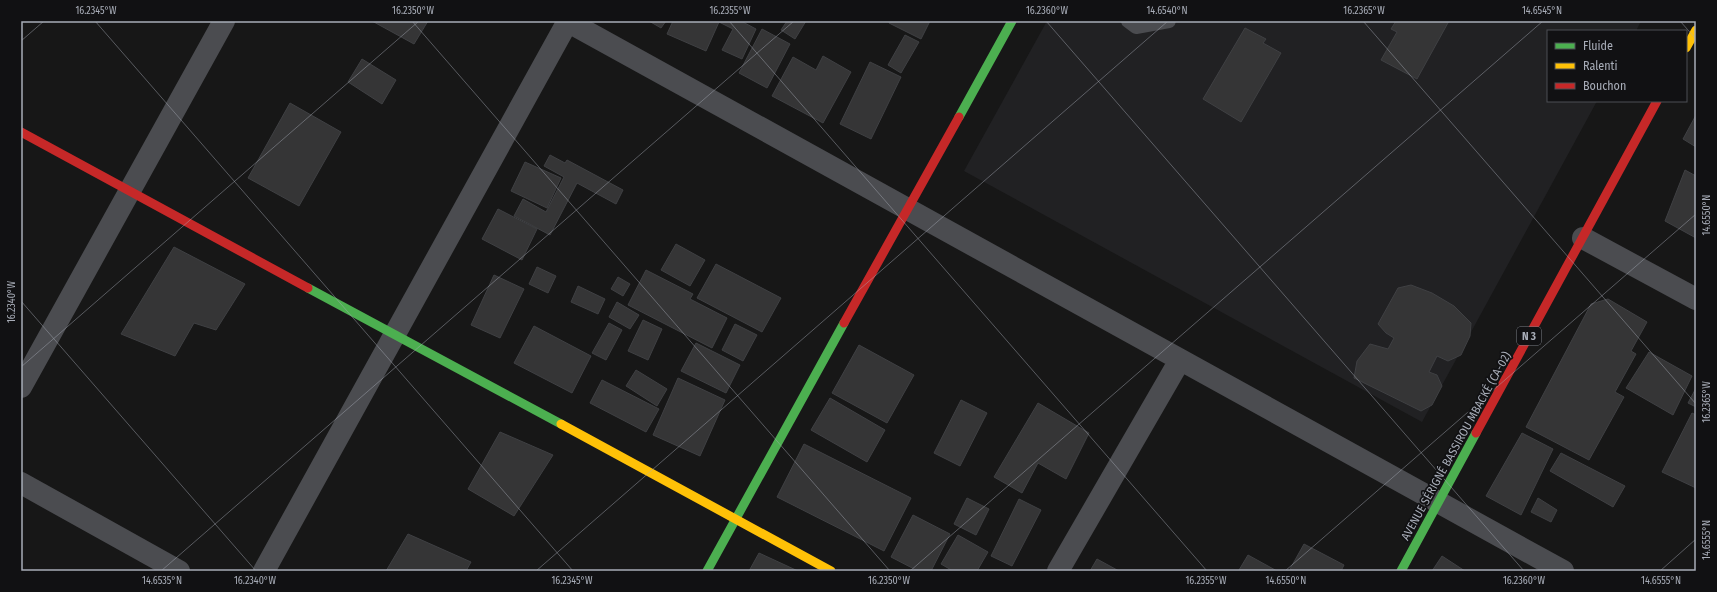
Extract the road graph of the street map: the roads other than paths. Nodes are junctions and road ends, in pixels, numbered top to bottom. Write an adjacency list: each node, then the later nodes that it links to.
1 (224, 21): 10 (street)
2 (568, 21): 11 (street); 14 (street)
3 (1012, 21): 11 (street)
4 (1128, 21): 5 (lane)
5 (1169, 21)
6 (1696, 30): 7 (street)
7 (1687, 46)
8 (1656, 102): 12 (street, AVENUE SÉRIGNÉ BASSIROU MBACKÉ (CA-02) / N 3)
9 (21, 132): 10 (street)
10 (130, 191): 14 (street); 16 (street)
11 (908, 209): 15 (street); 19 (street)
12 (1582, 238): 13 (street); 18 (street, AVENUE SÉRIGNÉ BASSIROU MBACKÉ (CA-02) / N 3)
13 (1696, 299)
14 (395, 335): 19 (street); 21 (street)
15 (1180, 360): 18 (street); 24 (street)
16 (21, 386)
17 (21, 483): 20 (street)
18 (1439, 502): 25 (street, AVENUE SÉRIGNÉ BASSIROU MBACKÉ (CA-02) / N 3); 26 (street)
19 (736, 520): 22 (street); 23 (street)
20 (179, 571)
21 (264, 571)
22 (707, 571)
23 (830, 571)
24 (1058, 571)
25 (1401, 571)
26 (1563, 571)

